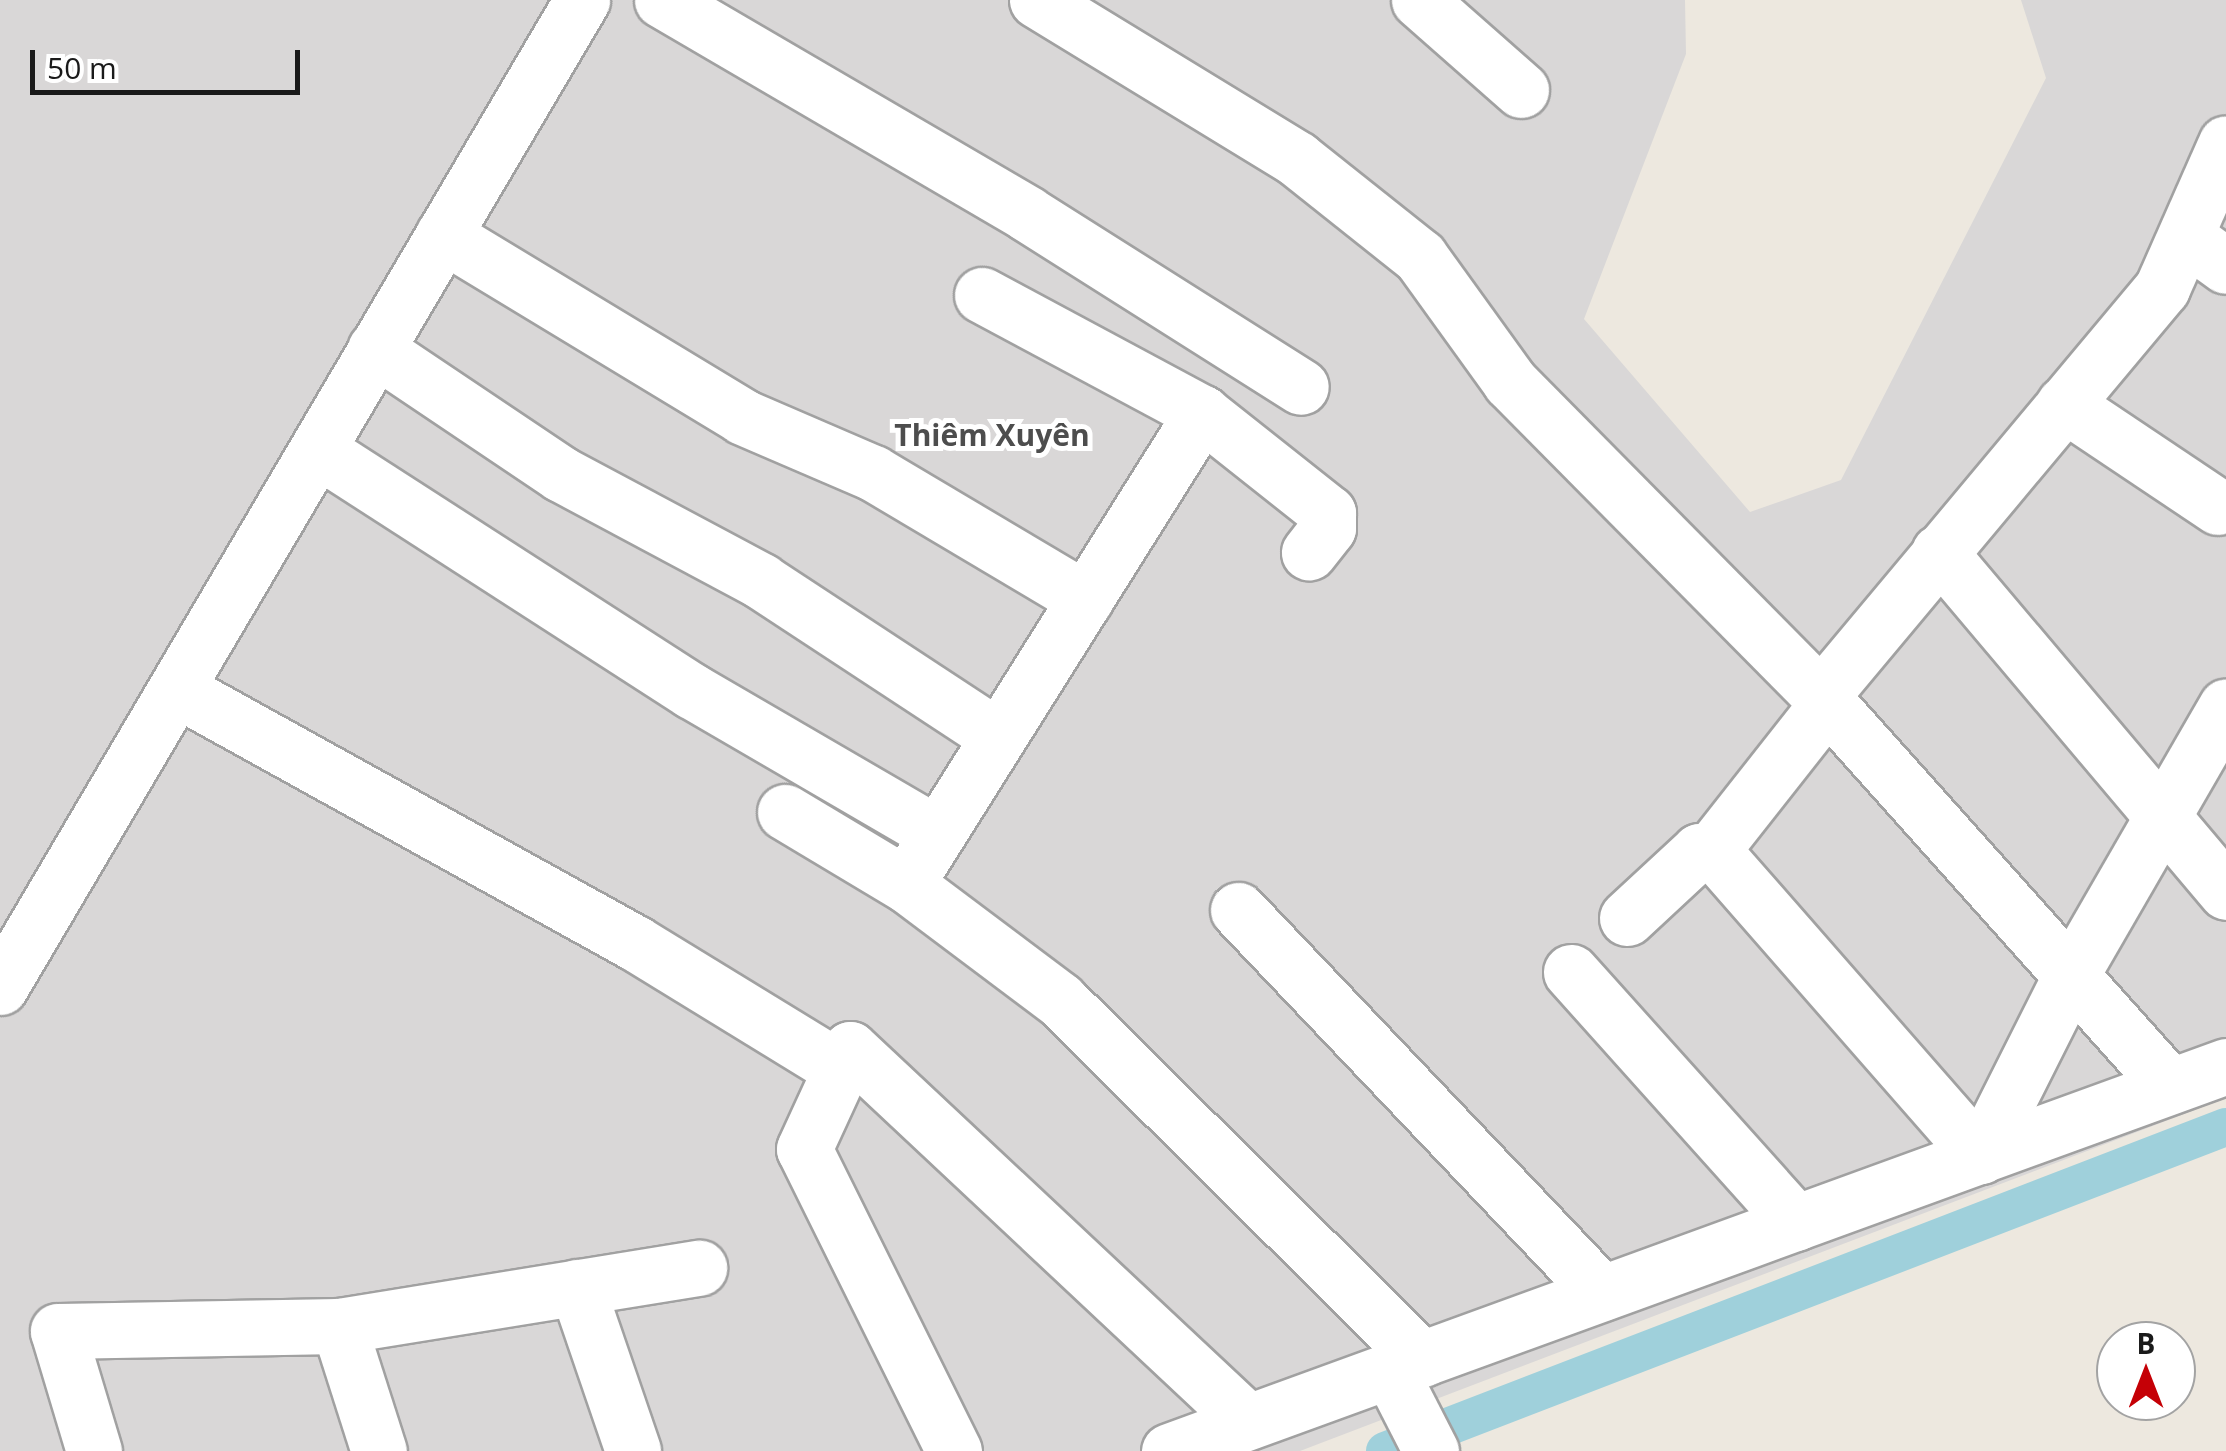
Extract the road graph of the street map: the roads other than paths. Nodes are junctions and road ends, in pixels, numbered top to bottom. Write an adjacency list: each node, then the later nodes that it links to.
1 (582, 0): 7 (street)
2 (662, 0): 11 (street)
3 (1037, 0): 20 (street)
4 (1419, 0): 5 (street)
5 (1521, 90)
6 (2226, 143): 8 (street)
7 (443, 236): 10 (street); 18 (street)
8 (2206, 252): 12 (street)
9 (982, 295): 13 (street)
10 (374, 349): 14 (street); 22 (street)
11 (1301, 387)
12 (2064, 404): 15 (street); 17 (street)
13 (1202, 413): 16 (street); 18 (street)
14 (320, 452): 19 (street); 25 (street)
15 (2218, 507)
16 (1308, 552)
17 (1938, 552): 20 (street); 24 (street)
18 (1084, 599): 22 (street)
19 (176, 689): 33 (street); 35 (street)
20 (1824, 700): 26 (street); 32 (street)
21 (2226, 706): 24 (street)
22 (997, 736): 25 (street)
23 (785, 812): 27 (street)
24 (2162, 816): 28 (street); 32 (street)
25 (934, 832): 27 (street)
26 (1720, 840)
27 (907, 885): 43 (street)
28 (2226, 892)
29 (1238, 910): 41 (street)
30 (1627, 918): 37 (street)
31 (1571, 972): 38 (street)
32 (2071, 975): 36 (street); 37 (street)
33 (0, 987)
34 (2226, 1066): 36 (street)
35 (841, 1069): 44 (street); 48 (street)
36 (2170, 1086): 37 (street)
37 (1980, 1156): 38 (street)
38 (1796, 1223): 41 (street)
39 (700, 1268): 40 (street)
40 (577, 1287): 42 (street); 47 (street)
41 (1602, 1293): 43 (street)
42 (338, 1326): 45 (street); 46 (street)
43 (1401, 1368): 44 (street); 50 (street)
44 (1248, 1422): 49 (street)
45 (94, 1451)
46 (378, 1451)
47 (633, 1451)
48 (954, 1451)
49 (1169, 1451)
50 (1431, 1451)

